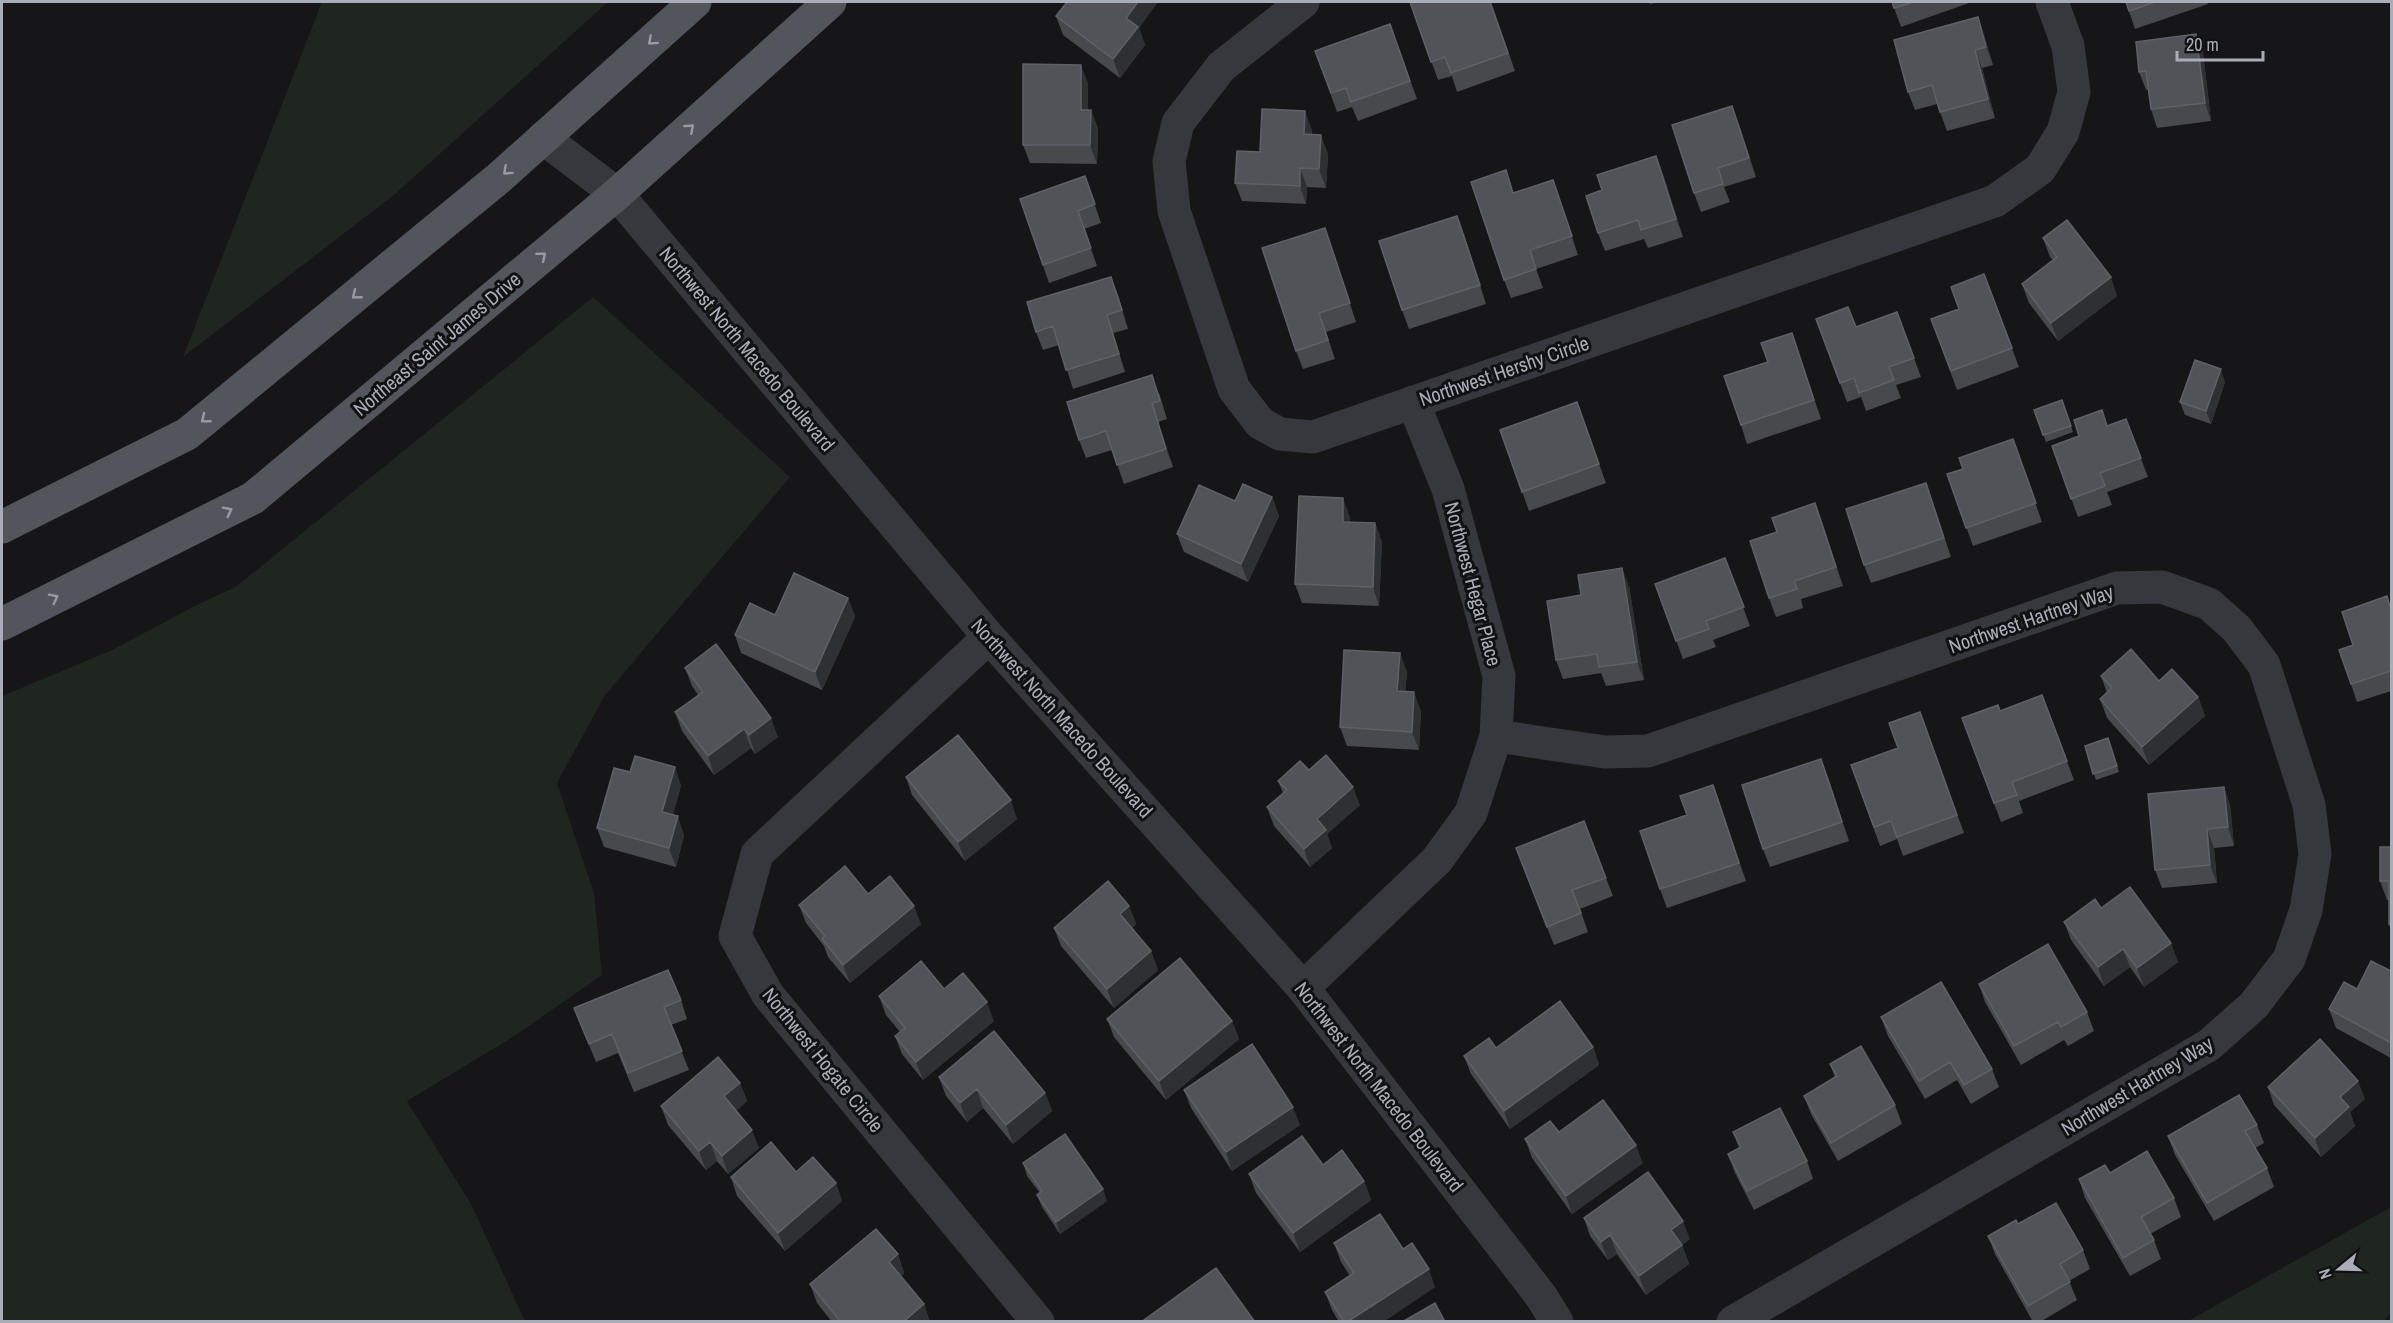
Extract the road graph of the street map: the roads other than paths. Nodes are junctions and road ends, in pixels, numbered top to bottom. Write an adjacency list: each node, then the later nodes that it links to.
1 (695, 2): 5 (main road, one-way to 5)
2 (830, 2): 6 (main road, Northeast Saint James Drive, one-way to 2)
3 (1303, 2): 7 (street, Northwest Hershy Circle)
4 (2052, 2): 7 (street, Northwest Hershy Circle)
5 (543, 138): 6 (street, Northwest North Macedo Boulevard); 8 (main road, one-way to 8)
6 (617, 194): 9 (main road, Northeast Saint James Drive, one-way to 6); 10 (street, Northwest North Macedo Boulevard)
7 (1413, 402): 11 (street, Northwest Hegar Place)
8 (2, 527)
9 (2, 624)
10 (989, 637): 12 (street, Northwest North Macedo Boulevard); 13 (street, Northwest Hogate Circle)
11 (1496, 736): 12 (street, Northwest Hegar Place); 15 (street, Northwest Hartney Way)
12 (1303, 988): 14 (street, Northwest North Macedo Boulevard)
13 (1038, 1322)
14 (1557, 1322)
15 (1733, 1322)

